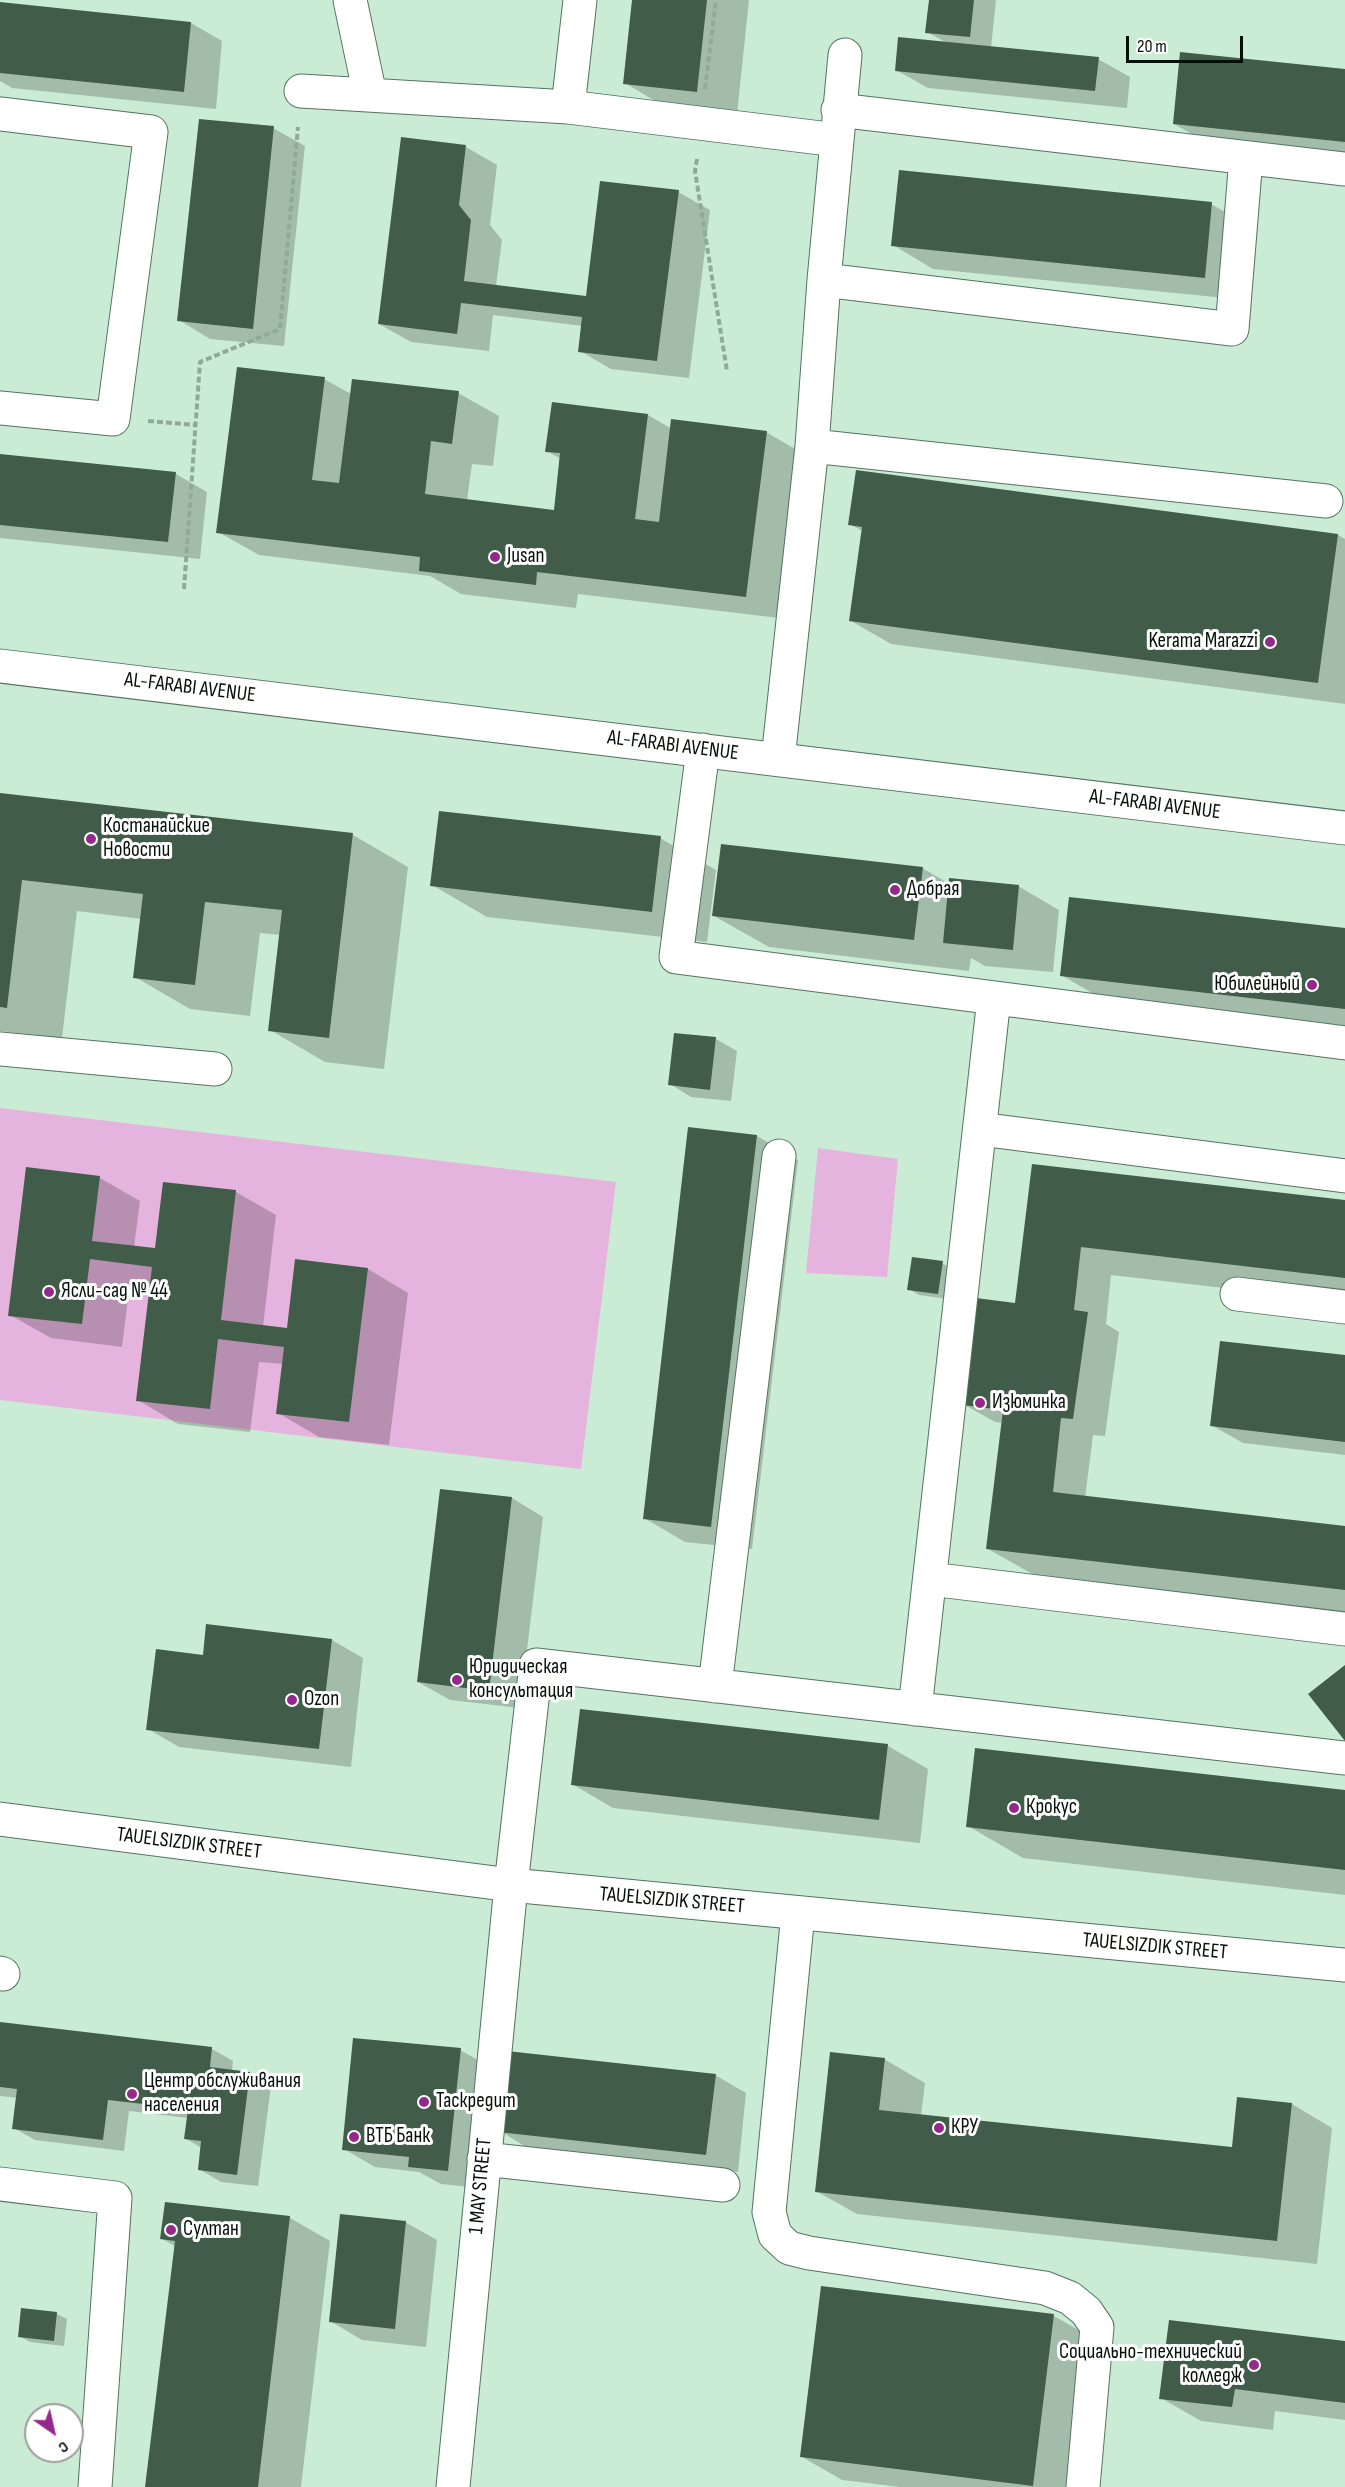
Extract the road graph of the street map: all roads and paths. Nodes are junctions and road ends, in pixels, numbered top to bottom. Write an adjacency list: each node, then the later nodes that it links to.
1 (350, 0): 6 (main road)
2 (580, 0): 7 (main road)
3 (716, 0): 9 (path)
4 (845, 55): 10 (main road)
5 (301, 91): 6 (main road); 17 (path)
6 (370, 95): 7 (main road)
7 (568, 106): 9 (main road)
8 (0, 114): 16 (main road)
9 (701, 123): 10 (main road); 14 (path)
10 (838, 125): 11 (main road); 13 (main road)
11 (1246, 158): 12 (main road); 13 (main road)
12 (1345, 169)
13 (824, 280): 18 (main road)
14 (727, 371)
15 (0, 408): 16 (main road)
16 (113, 419): 17 (path)
17 (195, 425): 20 (path)
18 (812, 446): 19 (main road); 23 (main road)
19 (1326, 501)
20 (183, 589)
21 (0, 666): 22 (main road, AL-FARABI AVENUE)
22 (703, 750): 23 (main road, AL-FARABI AVENUE); 25 (main road)
23 (778, 759): 24 (main road, AL-FARABI AVENUE)
24 (1345, 828)
25 (994, 998): 26 (main road); 29 (main road)
26 (1345, 1043)
27 (0, 1049): 28 (main road)
28 (215, 1070)
29 (980, 1129): 31 (main road); 34 (main road)
30 (779, 1156): 36 (main road)
31 (1345, 1176)
32 (1238, 1294): 33 (main road)
33 (1345, 1306)
34 (930, 1579): 35 (main road); 37 (main road)
35 (1345, 1629)
36 (716, 1686): 37 (main road); 40 (main road, 1 MAY STREET)
37 (915, 1709): 38 (main road)
38 (1345, 1758)
39 (0, 1819): 40 (main road, TAUELSІZDІK STREET)
40 (510, 1885): 41 (main road, TAUELSІZDІK STREET); 43 (main road, 1 MAY STREET)
41 (798, 1913): 42 (main road, TAUELSІZDІK STREET); 48 (main road)
42 (1345, 1965)
43 (484, 2159): 45 (main road); 47 (main road, 1 MAY STREET)
44 (0, 2184): 46 (main road)
45 (723, 2185)
46 (95, 2487)
47 (453, 2487)
48 (1083, 2487)

